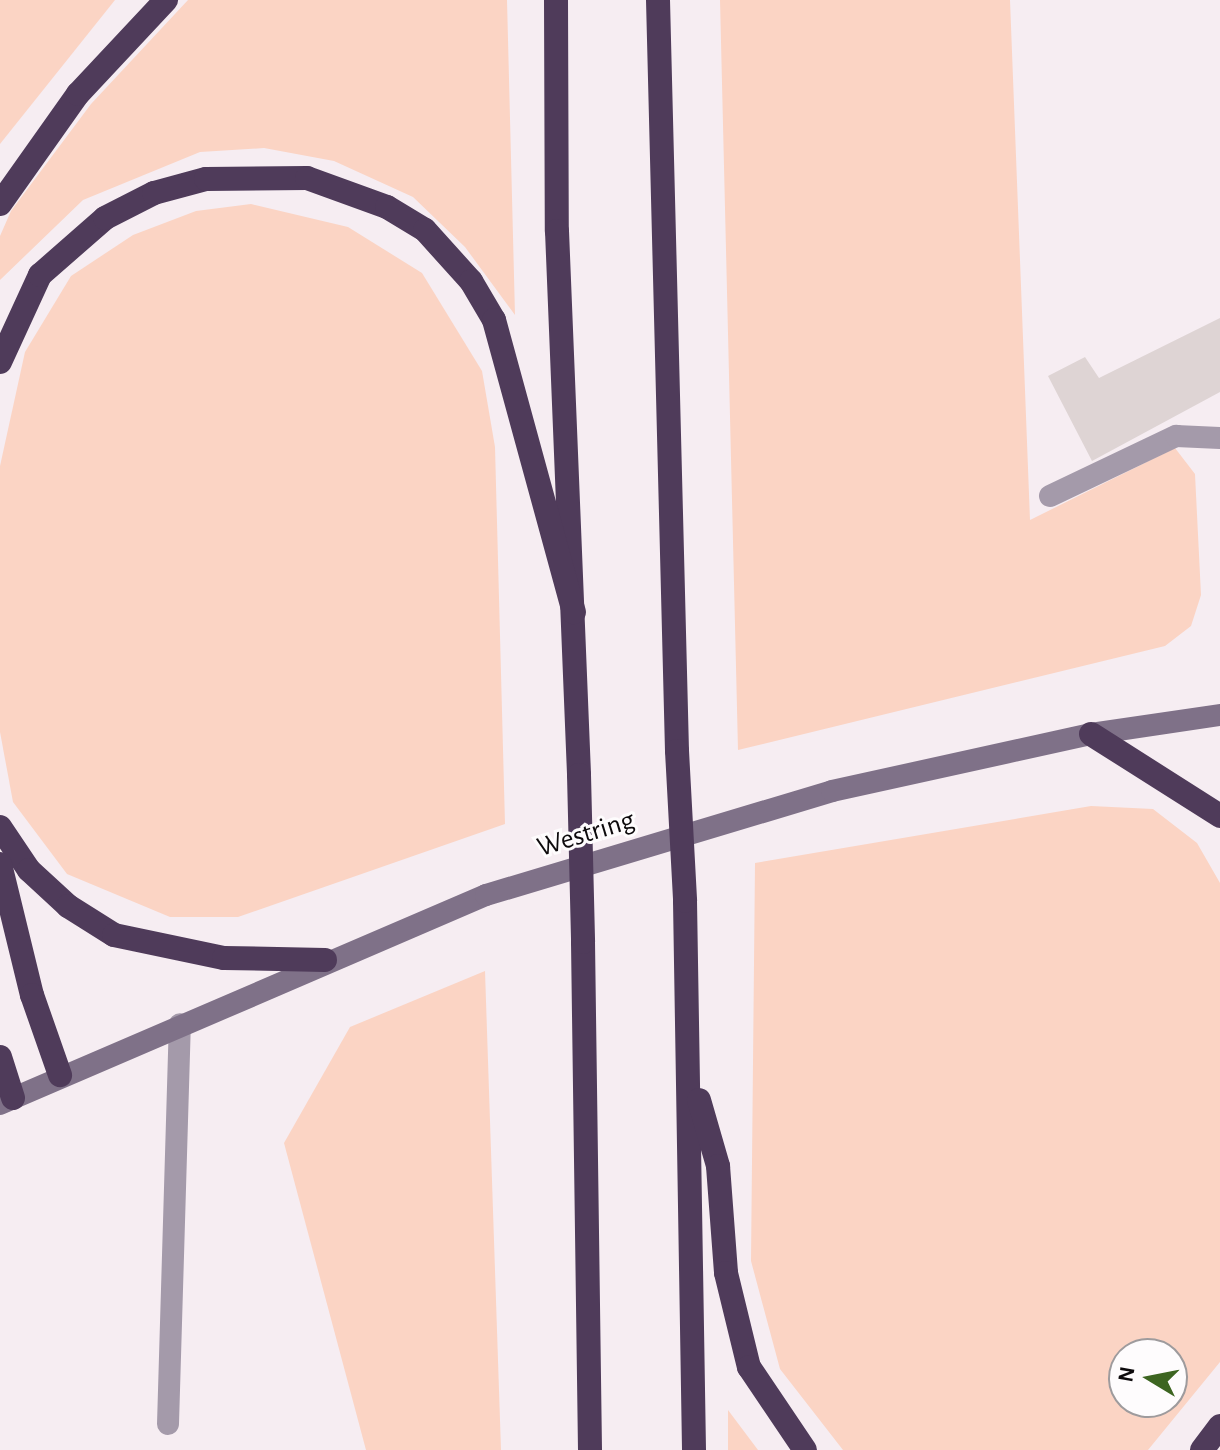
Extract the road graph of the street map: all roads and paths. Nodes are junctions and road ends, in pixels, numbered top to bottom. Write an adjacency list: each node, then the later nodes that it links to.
1 (166, 0): 4 (highway)
2 (556, 0): 8 (highway)
3 (658, 0): 17 (highway, bridge)
4 (0, 204)
5 (0, 362): 8 (highway)
6 (1220, 438): 7 (lane)
7 (1050, 496)
8 (574, 612): 22 (highway, bridge)
9 (1220, 715): 10 (main road, Westring)
10 (1091, 734): 11 (highway); 14 (main road, Westring)
11 (1220, 816)
12 (0, 827): 14 (highway)
13 (0, 864): 18 (highway)
14 (325, 960): 15 (main road, Westring)
15 (180, 1024): 18 (main road, Westring); 20 (lane)
16 (0, 1057): 19 (highway)
17 (691, 1070): 23 (highway); 24 (highway)
18 (60, 1075): 19 (main road, Westring)
19 (6, 1101)
20 (168, 1424)
21 (1220, 1426): 25 (highway)
22 (590, 1450)
23 (694, 1450)
24 (805, 1450)
25 (1202, 1450)

